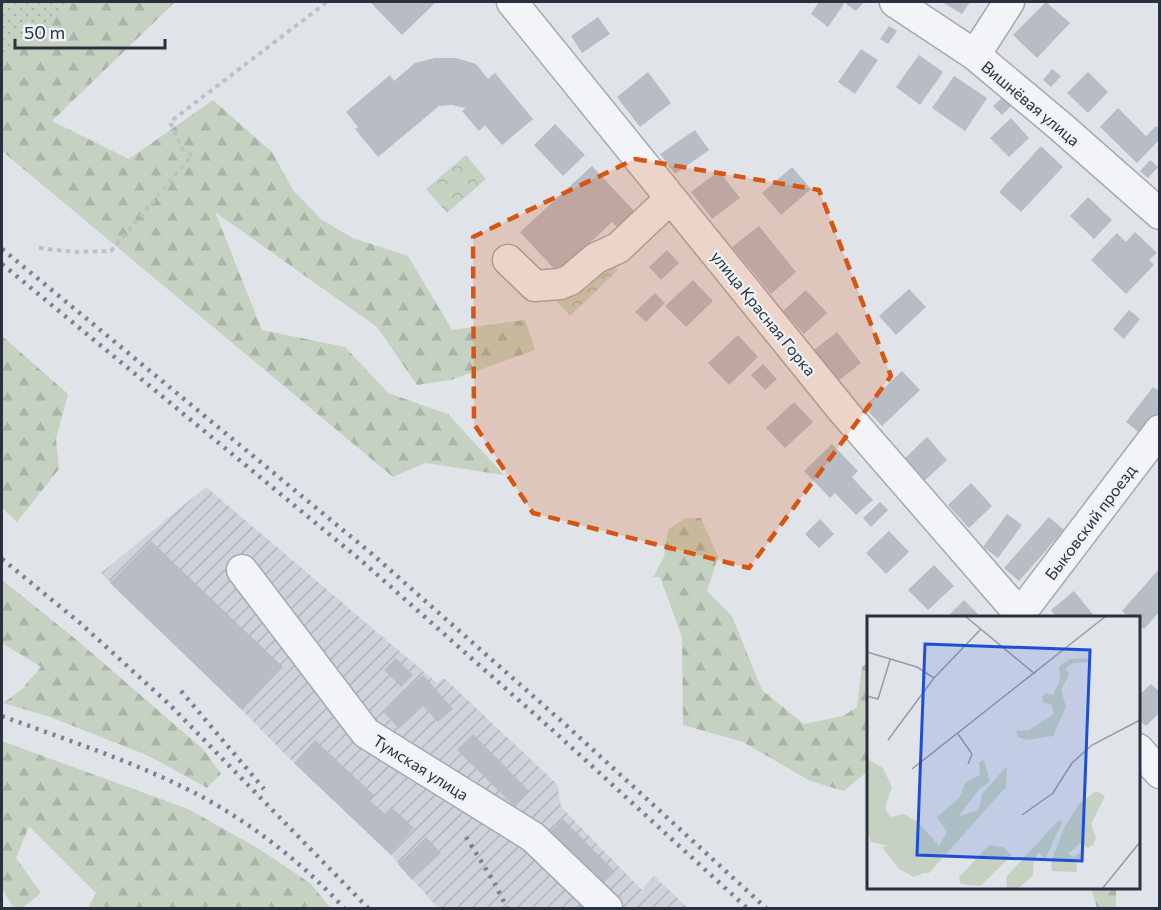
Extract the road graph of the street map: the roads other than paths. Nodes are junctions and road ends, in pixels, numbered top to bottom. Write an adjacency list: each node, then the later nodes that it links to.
1 (512, 2): 5 (street, улица Красная Горка)
2 (895, 2): 4 (street, Вишнёвая улица)
3 (1009, 2): 4 (street)
4 (975, 55): 6 (street, Вишнёвая улица)
5 (671, 198): 7 (street); 10 (street, улица Красная Горка)
6 (1160, 214)
7 (508, 260)
8 (1160, 430): 10 (street, Быковский проезд)
9 (242, 570): 13 (street, Тумская улица)
10 (1021, 616)
11 (1140, 751): 12 (street)
12 (1160, 773)
13 (607, 909)

